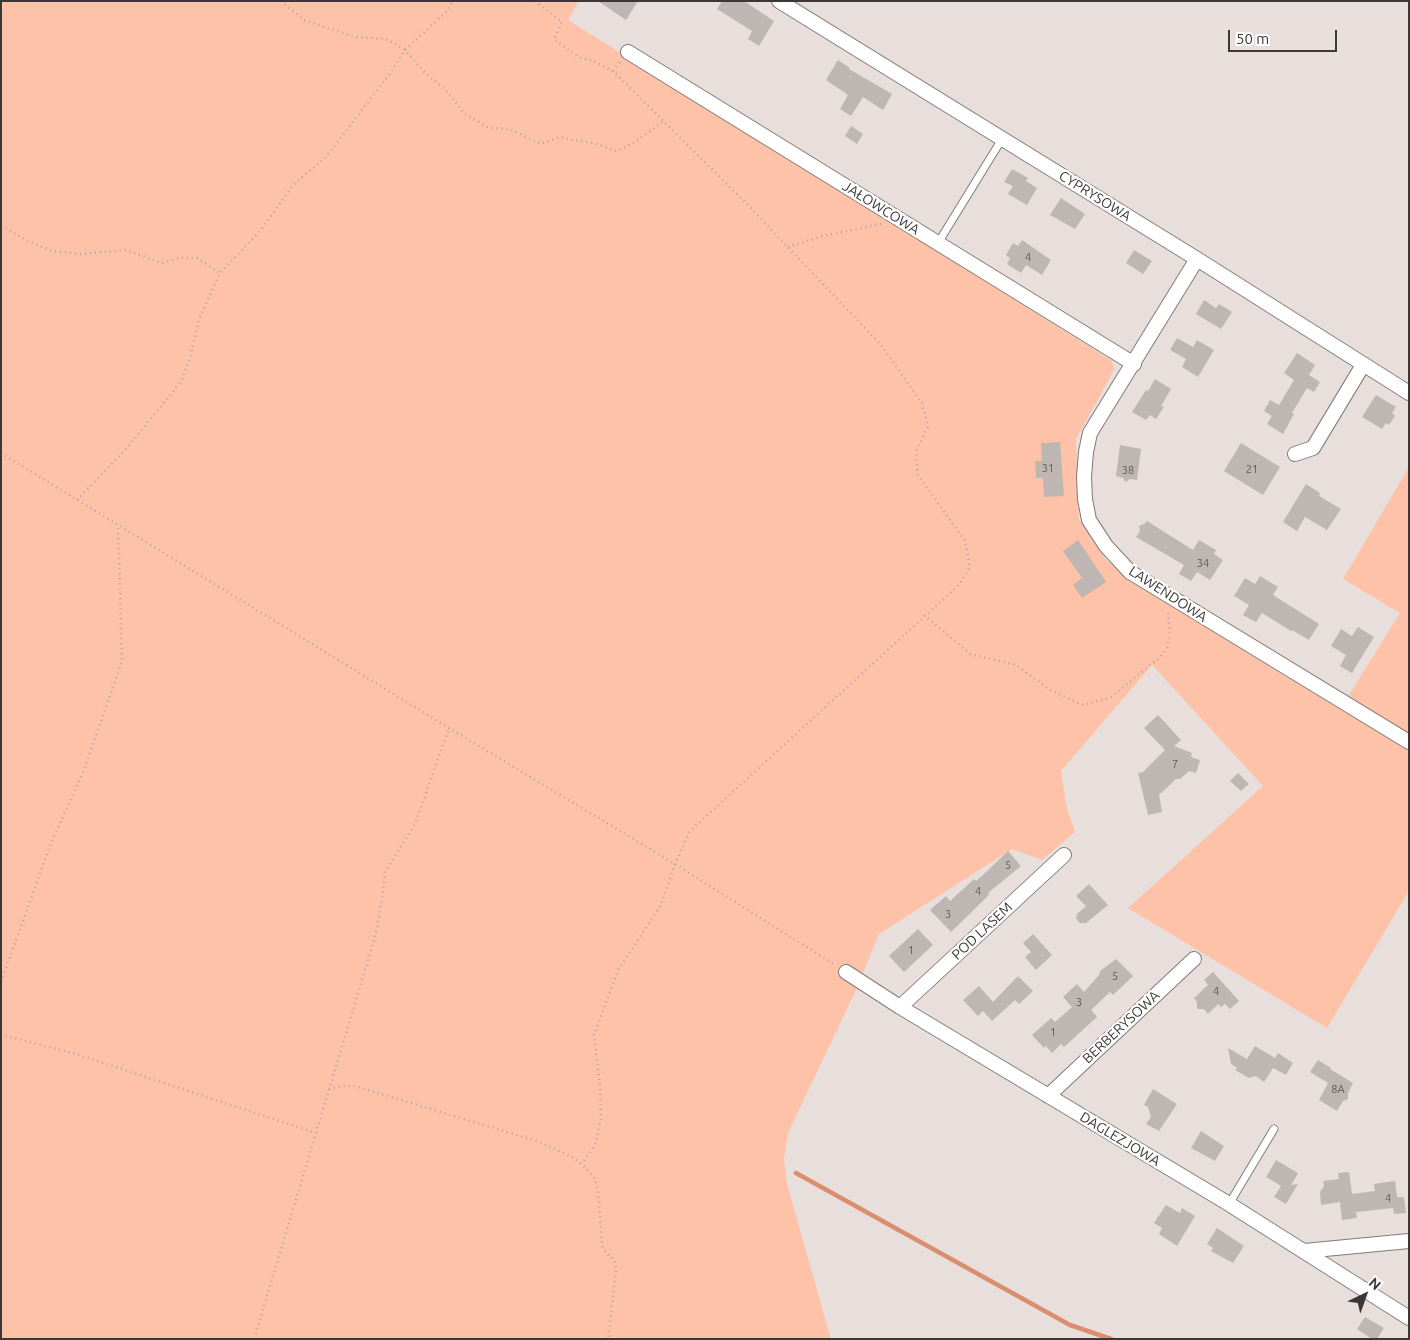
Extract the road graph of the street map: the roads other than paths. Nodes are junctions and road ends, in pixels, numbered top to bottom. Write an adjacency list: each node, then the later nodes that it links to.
1 (779, 1): 3 (street, CYPRYSOWA)
2 (628, 52): 4 (street, JAŁOWCOWA)
3 (1002, 139): 4 (lane); 5 (street, CYPRYSOWA)
4 (938, 243): 6 (street, JAŁOWCOWA)
5 (1197, 259): 6 (street, LAWENDOWA); 7 (street, CYPRYSOWA)
6 (1134, 364): 10 (street, LAWENDOWA)
7 (1364, 365): 8 (street, CYPRYSOWA); 9 (street)
8 (1409, 393)
9 (1295, 454)
10 (1409, 742)
11 (1064, 854): 14 (street, POD LASEM)
12 (1194, 959): 15 (street, BERBERYSOWA)
13 (846, 972): 14 (street, DAGLEZJOWA)
14 (900, 1007): 15 (street, DAGLEZJOWA)
15 (1048, 1096): 17 (street, DAGLEZJOWA)
16 (1274, 1129): 17 (lane)
17 (1229, 1204): 19 (street, DAGLEZJOWA)
18 (1409, 1240): 19 (street)
19 (1304, 1251): 20 (street, DAGLEZJOWA)
20 (1409, 1318)

